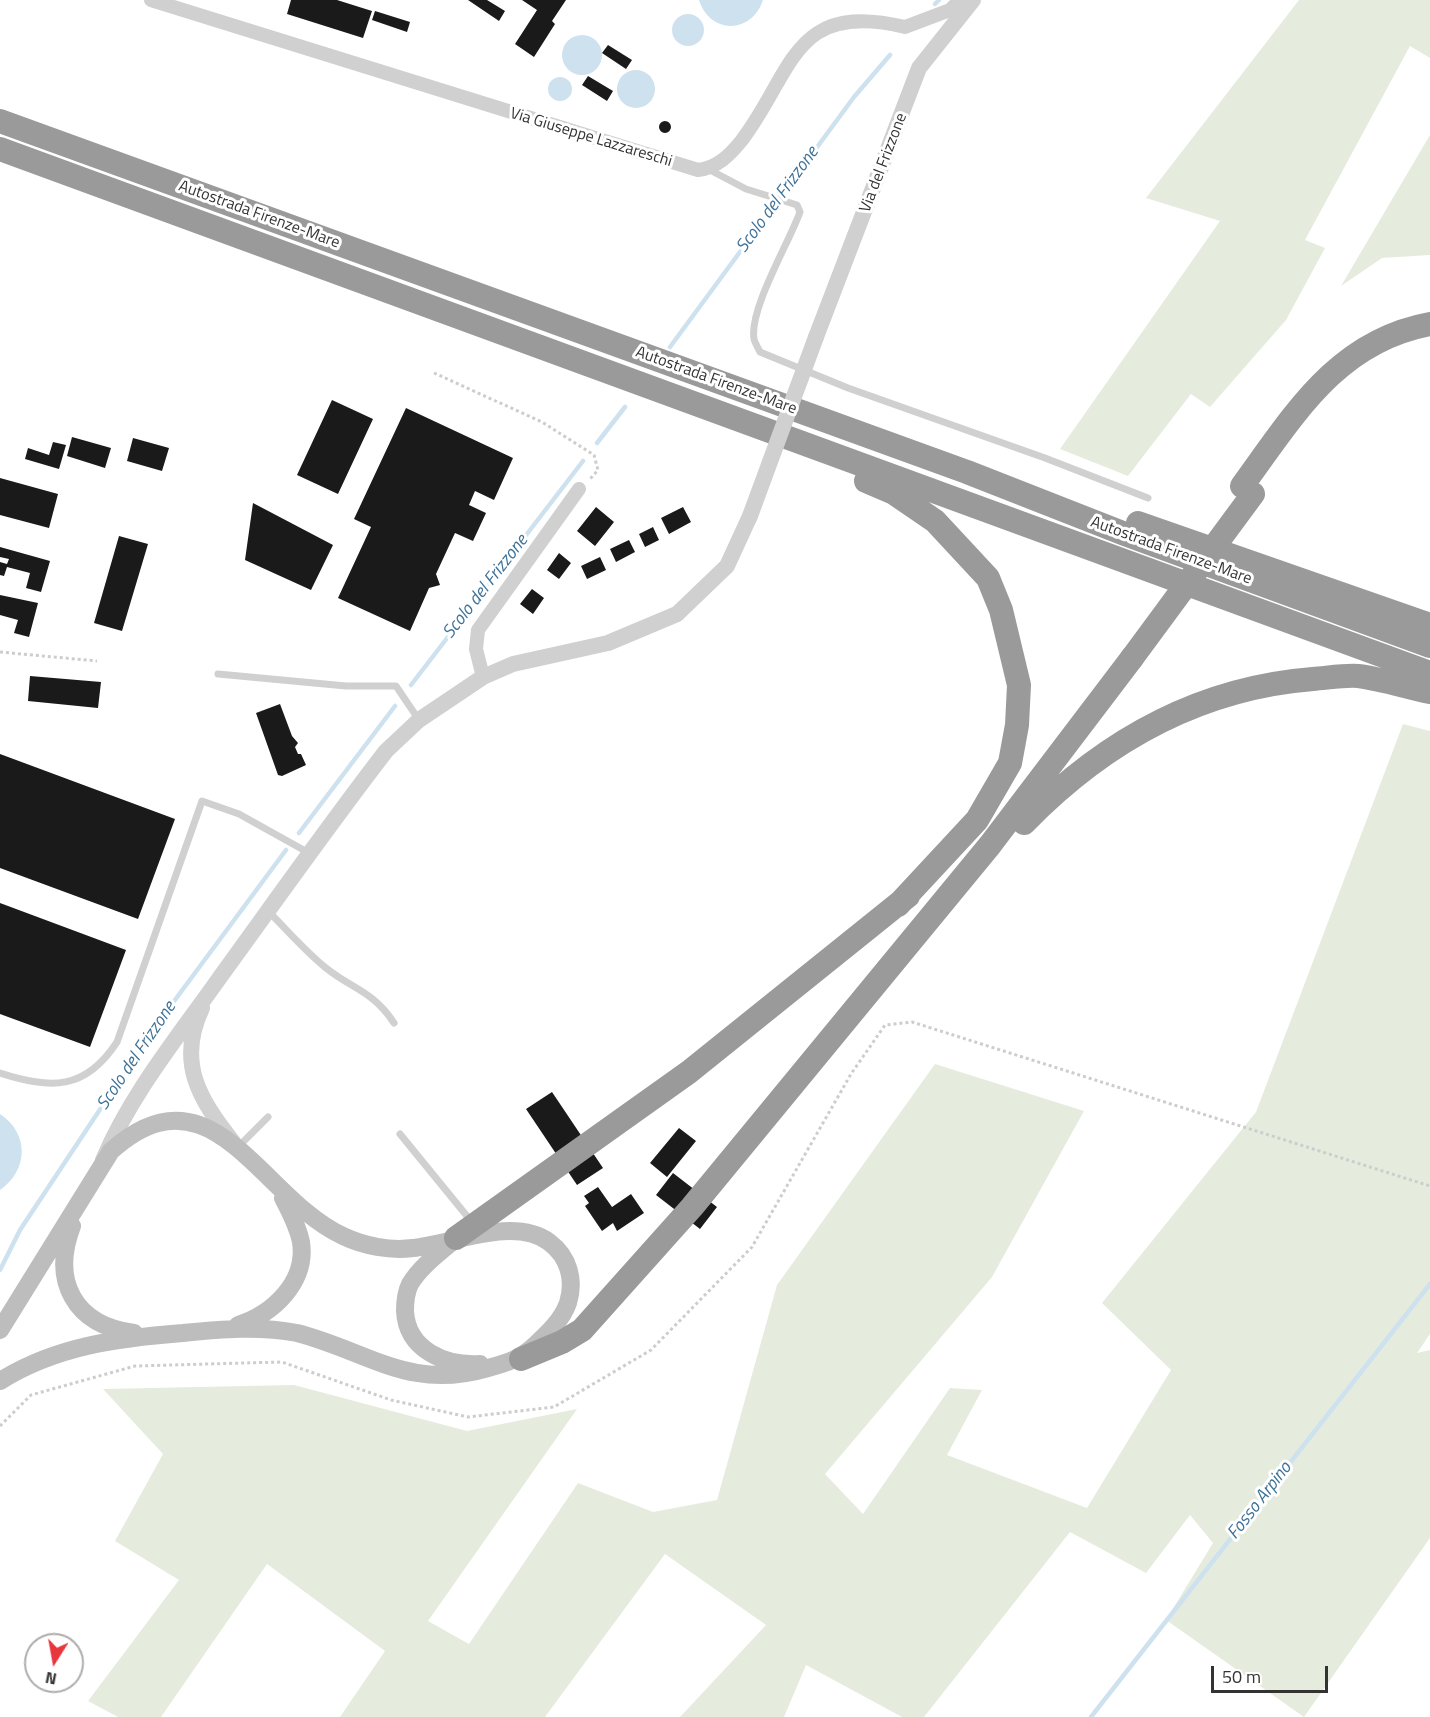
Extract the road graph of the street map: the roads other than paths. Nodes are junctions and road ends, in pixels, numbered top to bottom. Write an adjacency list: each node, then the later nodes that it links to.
1 (151, 0): 6 (street, Via Giuseppe Lazzareschi)
2 (960, 0): 6 (street)
3 (973, 0): 19 (street, Via del Frizzone, bridge)
4 (0, 121): 10 (highway, Autostrada Firenze-Mare)
5 (0, 149): 7 (highway, Autostrada Firenze-Mare)
6 (707, 169): 13 (lane)
7 (433, 306): 17 (highway, Autostrada Firenze-Mare); 23 (highway)
8 (1430, 324): 12 (highway)
9 (1430, 337): 12 (highway)
10 (967, 472): 14 (highway); 15 (highway, Autostrada Firenze-Mare)
11 (579, 489): 19 (street)
12 (1247, 490): 16 (highway, bridge)
13 (1148, 498)
14 (1430, 625)
15 (1430, 646)
16 (1127, 654): 23 (highway); 25 (highway)
17 (1430, 673)
18 (218, 674): 21 (lane)
19 (483, 677): 21 (street, Via del Frizzone)
20 (1430, 692): 25 (highway)
21 (419, 720): 22 (street, Via del Frizzone)
22 (309, 854): 24 (street, Via del Frizzone); 28 (lane)
23 (897, 905): 35 (highway)
24 (268, 911): 26 (street, Via del Frizzone); 27 (lane)
25 (901, 950): 39 (highway)
26 (209, 994): 31 (street); 32 (street)
27 (394, 1023)
28 (0, 1072)
29 (268, 1117): 31 (lane)
30 (400, 1134): 35 (lane)
31 (235, 1145): 32 (main road); 33 (main road)
32 (100, 1166): 34 (main road)
33 (279, 1190): 35 (main road); 36 (main road)
34 (82, 1199): 37 (main road); 38 (main road)
35 (465, 1232): 39 (main road); 39 (main road)
36 (228, 1329): 38 (main road); 39 (main road)
37 (0, 1330)
38 (150, 1336): 40 (main road)
39 (516, 1360)
40 (0, 1381)

